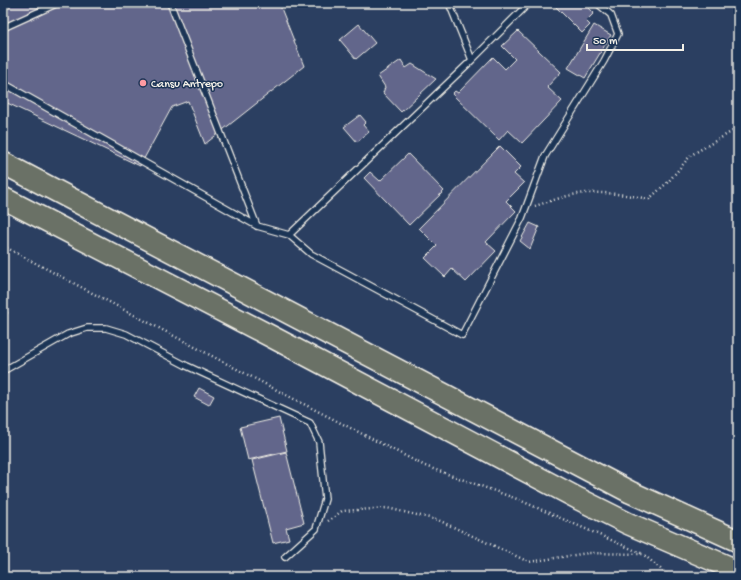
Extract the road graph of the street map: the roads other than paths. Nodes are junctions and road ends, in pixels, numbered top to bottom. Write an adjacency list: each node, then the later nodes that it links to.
1 (58, 3): 6 (lane)
2 (170, 3): 11 (lane)
3 (449, 3): 7 (lane)
4 (529, 3): 7 (lane)
5 (597, 3): 12 (lane)
6 (3, 28)
7 (472, 60): 12 (lane)
8 (3, 83): 11 (lane)
9 (3, 163): 14 (highway)
10 (3, 198): 16 (highway)
11 (257, 226): 12 (lane)
12 (289, 235)
13 (3, 370): 15 (lane)
14 (738, 541)
15 (285, 558)
16 (738, 571)

